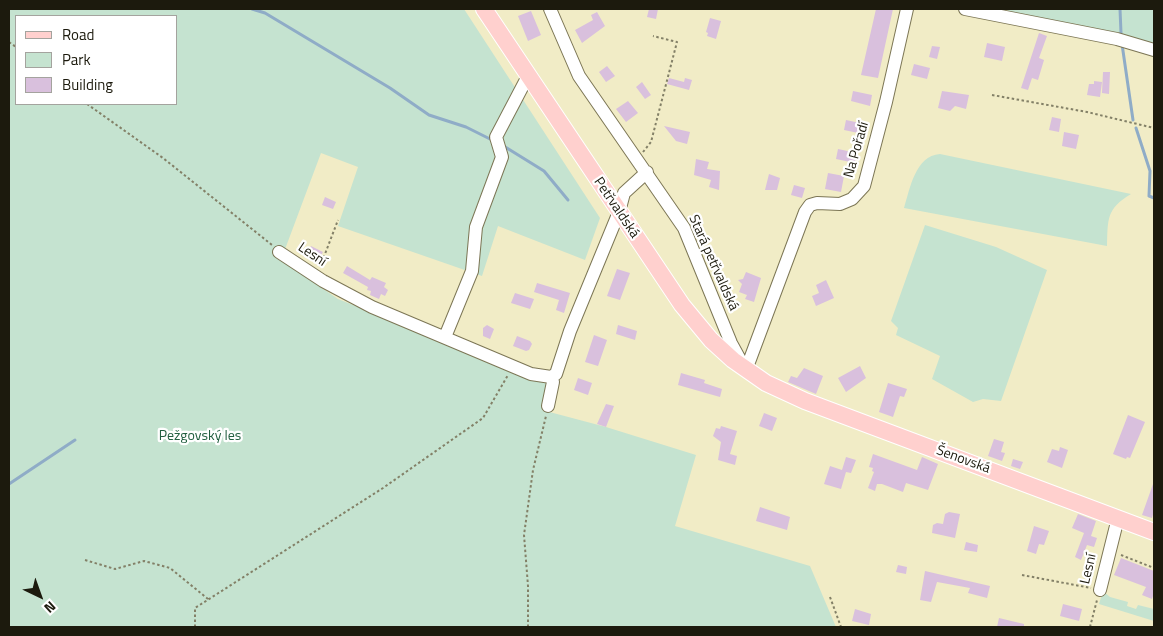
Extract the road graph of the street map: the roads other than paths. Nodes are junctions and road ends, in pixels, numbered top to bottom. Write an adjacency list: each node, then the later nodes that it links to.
1 (484, 9): 6 (main road, Petřvaldská)
2 (550, 9): 7 (street, Stará petřvaldská)
3 (907, 9): 11 (street, Na Pořadí)
4 (965, 9): 5 (street)
5 (1154, 50)
6 (528, 76): 8 (main road, Petřvaldská); 10 (street)
7 (646, 172): 8 (street); 11 (street, Stará petřvaldská)
8 (619, 212): 11 (main road, Petřvaldská); 12 (street)
9 (279, 252): 10 (street, Lesní)
10 (445, 337): 12 (street, Lesní)
11 (746, 370): 13 (main road, Petřvaldská)
12 (551, 377): 14 (street)
13 (772, 386): 15 (main road, Šenovská)
14 (548, 406)
15 (1118, 518): 16 (main road, Šenovská); 17 (street, Lesní)
16 (1154, 532)
17 (1100, 590)

